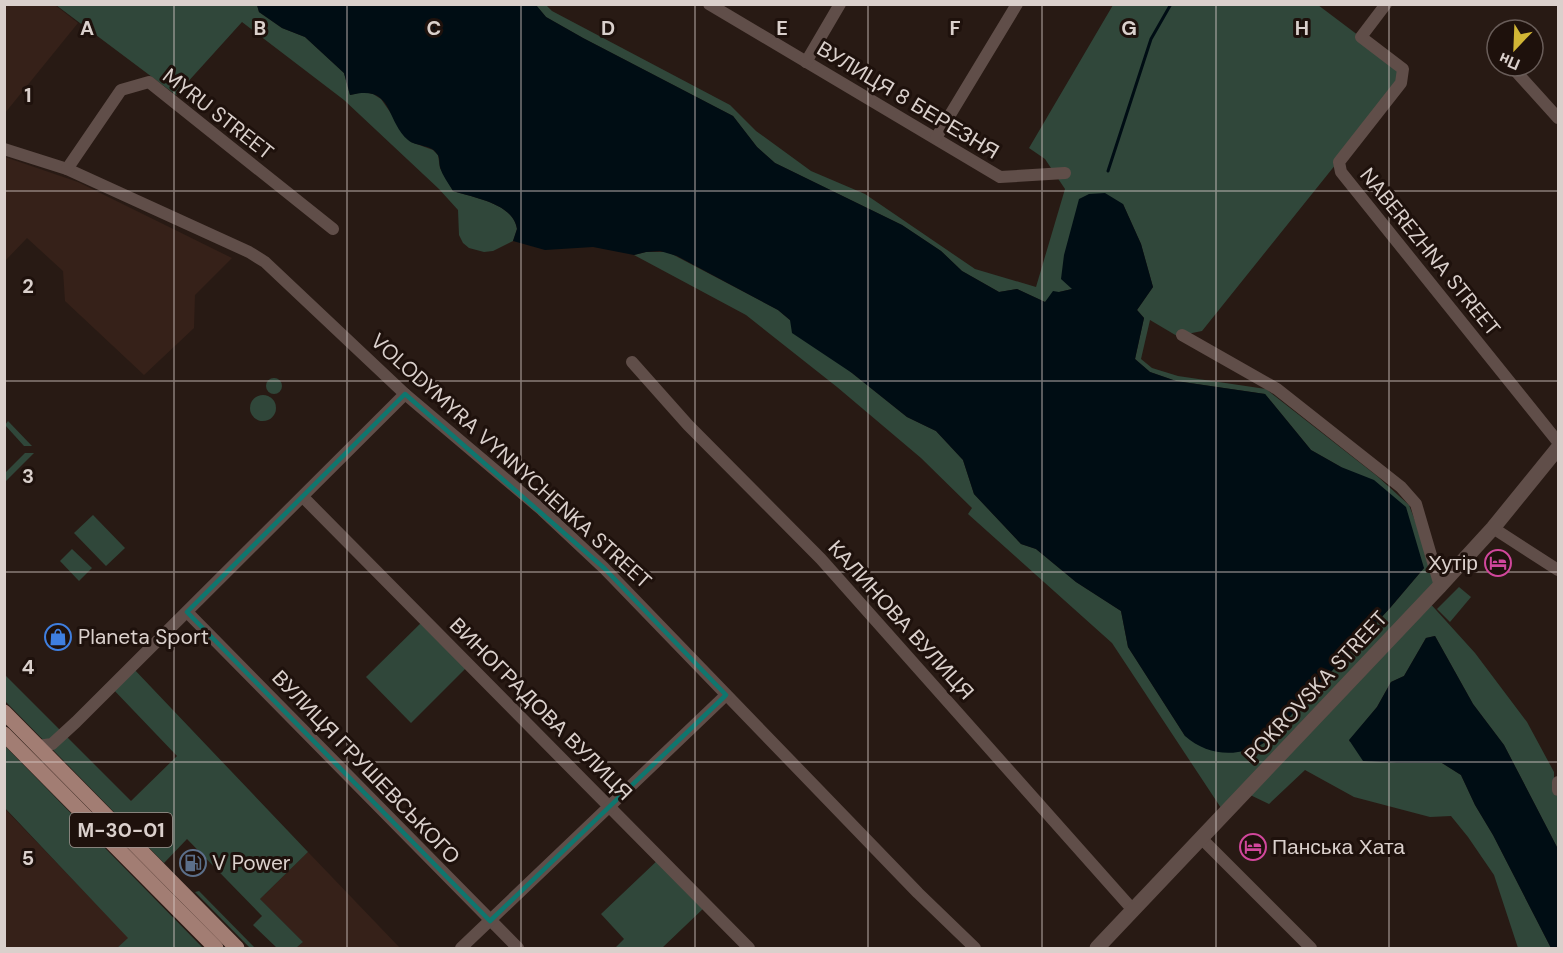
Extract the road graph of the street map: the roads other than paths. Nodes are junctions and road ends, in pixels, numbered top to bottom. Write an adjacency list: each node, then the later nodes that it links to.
1 (709, 4): 5 (street, ВУЛИЦЯ 8 БЕРЕЗНЯ)
2 (840, 4): 5 (street)
3 (1017, 4): 8 (street)
4 (1386, 4): 16 (street, NABEREZHNA STREET)
5 (806, 62): 8 (street, ВУЛИЦЯ 8 БЕРЕЗНЯ)
6 (1522, 78): 7 (street)
7 (1558, 118)
8 (936, 138): 11 (street, ВУЛИЦЯ 8 БЕРЕЗНЯ)
9 (4, 149): 10 (street, VOLODYMYRA VYNNYCHENKA STREET)
10 (67, 169): 12 (street, MYRU STREET); 15 (street, VOLODYMYRA VYNNYCHENKA STREET)
11 (1065, 173)
12 (333, 229)
13 (1182, 335): 21 (street)
14 (633, 362): 31 (street, КАЛИНОВА ВУЛИЦЯ)
15 (405, 394): 18 (street); 23 (street, VOLODYMYRA VYNNYCHENKA STREET)
16 (1558, 442)
17 (1558, 447): 19 (street, POKROVSKA STREET)
18 (303, 497): 22 (street); 29 (street, ВИНОГРАДОВА ВУЛИЦЯ)
19 (1493, 528): 20 (street); 21 (street, POKROVSKA STREET)
20 (1558, 570)
21 (1440, 586): 30 (street, POKROVSKA STREET)
22 (187, 612): 26 (street); 32 (street, ВУЛИЦЯ ГРУШЕВСЬКОГО)
23 (726, 694): 29 (street); 39 (street, VOLODYMYRA VYNNYCHENKA STREET)
24 (4, 712): 26 (main road, М-30-01)
25 (4, 734): 34 (main road, М-30-01)
26 (47, 749): 35 (main road, М-30-01)
27 (1558, 782): 28 (street)
28 (1558, 790)
29 (610, 806): 32 (street); 38 (street, ВИНОГРАДОВА ВУЛИЦЯ)
30 (1202, 839): 31 (street, POKROVSKA STREET); 40 (street)
31 (1133, 910): 33 (street, POKROVSKA STREET)
32 (490, 921): 36 (street); 37 (street, ВУЛИЦЯ ГРУШЕВСЬКОГО)
33 (1104, 946)
34 (216, 948)
35 (237, 948)
36 (461, 948)
37 (518, 948)
38 (749, 948)
39 (975, 948)
40 (1311, 948)

